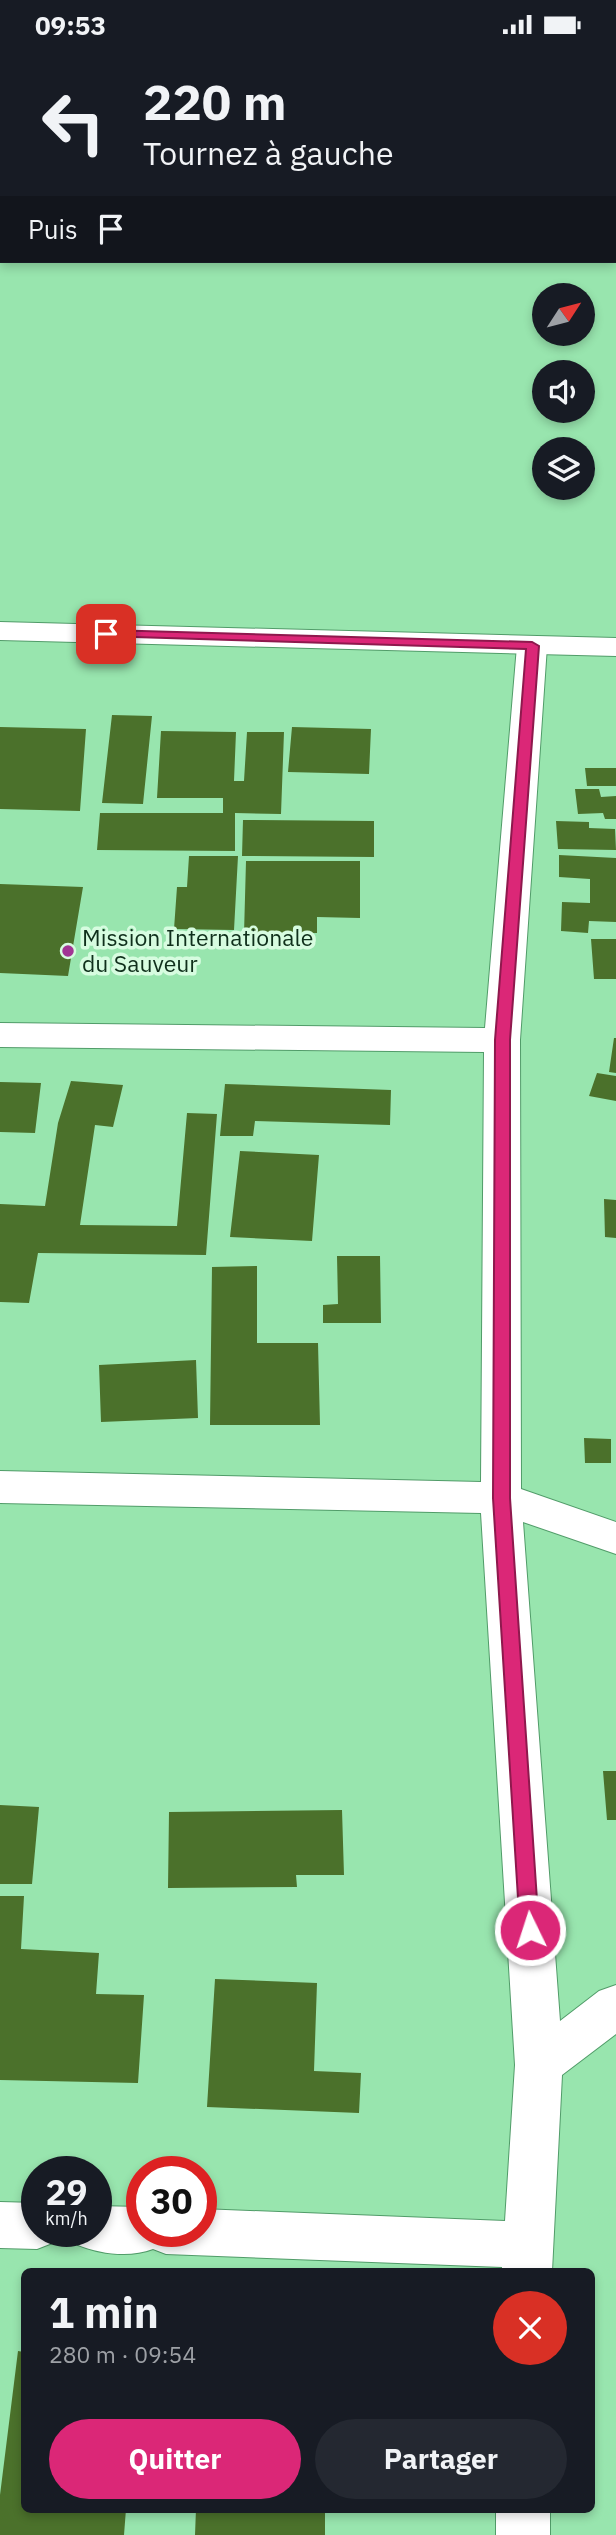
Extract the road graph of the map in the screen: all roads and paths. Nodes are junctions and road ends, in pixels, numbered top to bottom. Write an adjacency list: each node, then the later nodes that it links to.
1 (0, 631): 2 (street)
2 (532, 646): 3 (street); 5 (street)
3 (616, 647)
4 (0, 1035): 5 (street)
5 (502, 1040): 7 (street)
6 (0, 1487): 7 (street)
7 (501, 1498): 8 (street); 10 (street)
8 (616, 1538)
9 (616, 2006): 10 (street)
10 (539, 2065): 14 (street)
11 (0, 2225): 12 (street)
12 (21, 2226)
13 (217, 2235): 14 (street)
14 (527, 2258)
15 (523, 2513): 16 (street)
16 (523, 2535)

